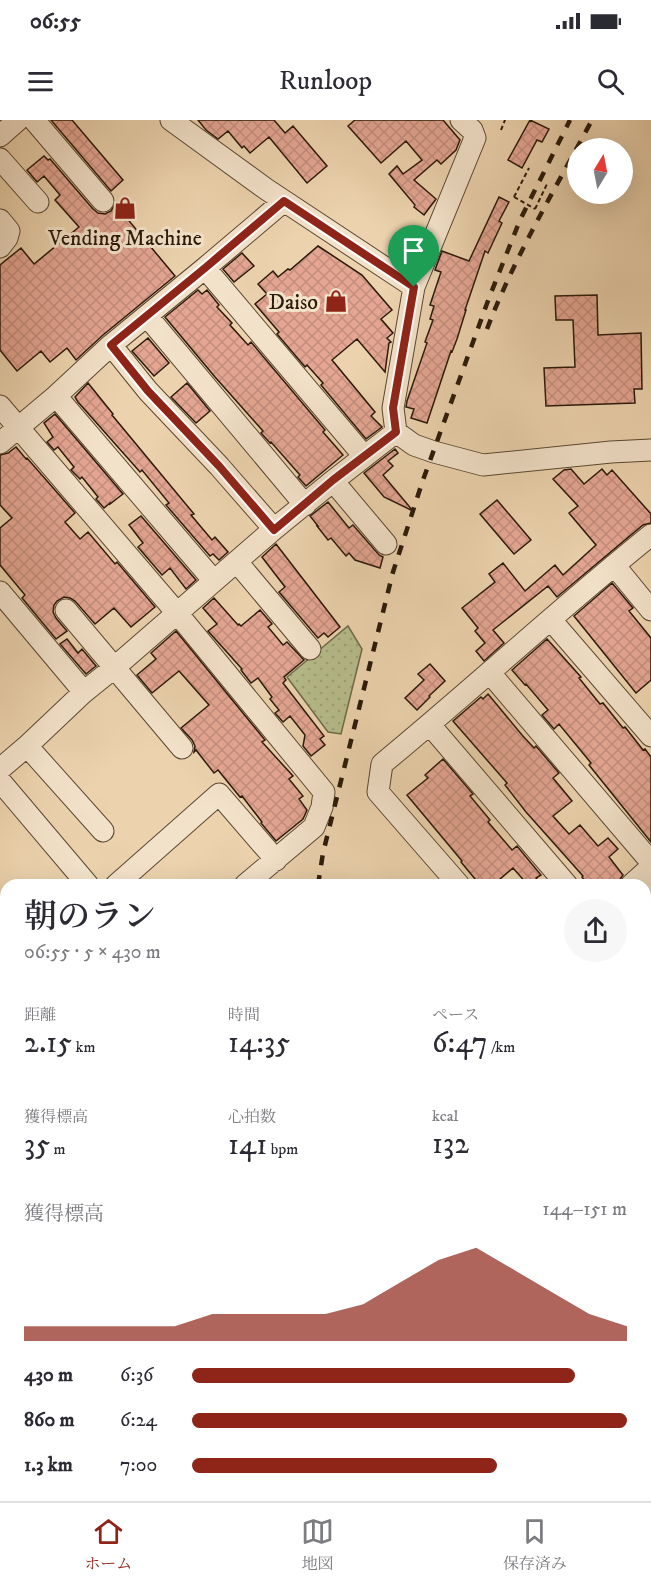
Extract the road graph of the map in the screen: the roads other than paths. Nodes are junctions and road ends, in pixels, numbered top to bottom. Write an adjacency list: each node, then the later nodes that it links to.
1 (18, 120): 5 (street)
2 (34, 120): 7 (street)
3 (171, 120): 8 (street)
4 (461, 120): 13 (street)
5 (0, 136)
6 (0, 159): 9 (street)
7 (103, 201)
8 (284, 201): 12 (street); 13 (street)
9 (39, 202)
10 (0, 220): 11 (street)
11 (0, 247)
12 (205, 268): 14 (street); 22 (street)
13 (414, 287): 19 (street)
14 (147, 316): 15 (street); 24 (street)
15 (111, 345): 16 (street); 25 (street)
16 (56, 396): 18 (street); 30 (street)
17 (0, 406): 18 (street)
18 (18, 427): 20 (street); 34 (street)
19 (396, 432): 21 (street); 22 (street)
20 (0, 443)
21 (651, 450)
22 (364, 456): 23 (street)
23 (333, 480): 24 (street); 27 (street)
24 (305, 505): 25 (street)
25 (274, 530): 28 (street)
26 (651, 535): 29 (street)
27 (386, 544)
28 (237, 562): 30 (street); 36 (street)
29 (614, 565): 33 (street); 35 (street)
30 (214, 581): 34 (street)
31 (0, 592): 39 (street)
32 (66, 610): 37 (street)
33 (651, 610)
34 (177, 613): 37 (street); 47 (street)
35 (551, 620): 38 (street); 41 (street)
36 (310, 648)
37 (115, 667): 39 (street); 43 (street)
38 (490, 673): 40 (street); 53 (street)
39 (84, 692): 42 (street)
40 (430, 725): 51 (street); 52 (street)
41 (651, 736)
42 (27, 746): 44 (street); 46 (street)
43 (182, 748)
44 (0, 769)
45 (0, 781): 48 (street)
46 (103, 831)
47 (276, 860): 49 (street); 50 (street)
48 (83, 879)
49 (123, 879)
50 (252, 879)
51 (454, 879)
52 (562, 879)
53 (643, 879)

